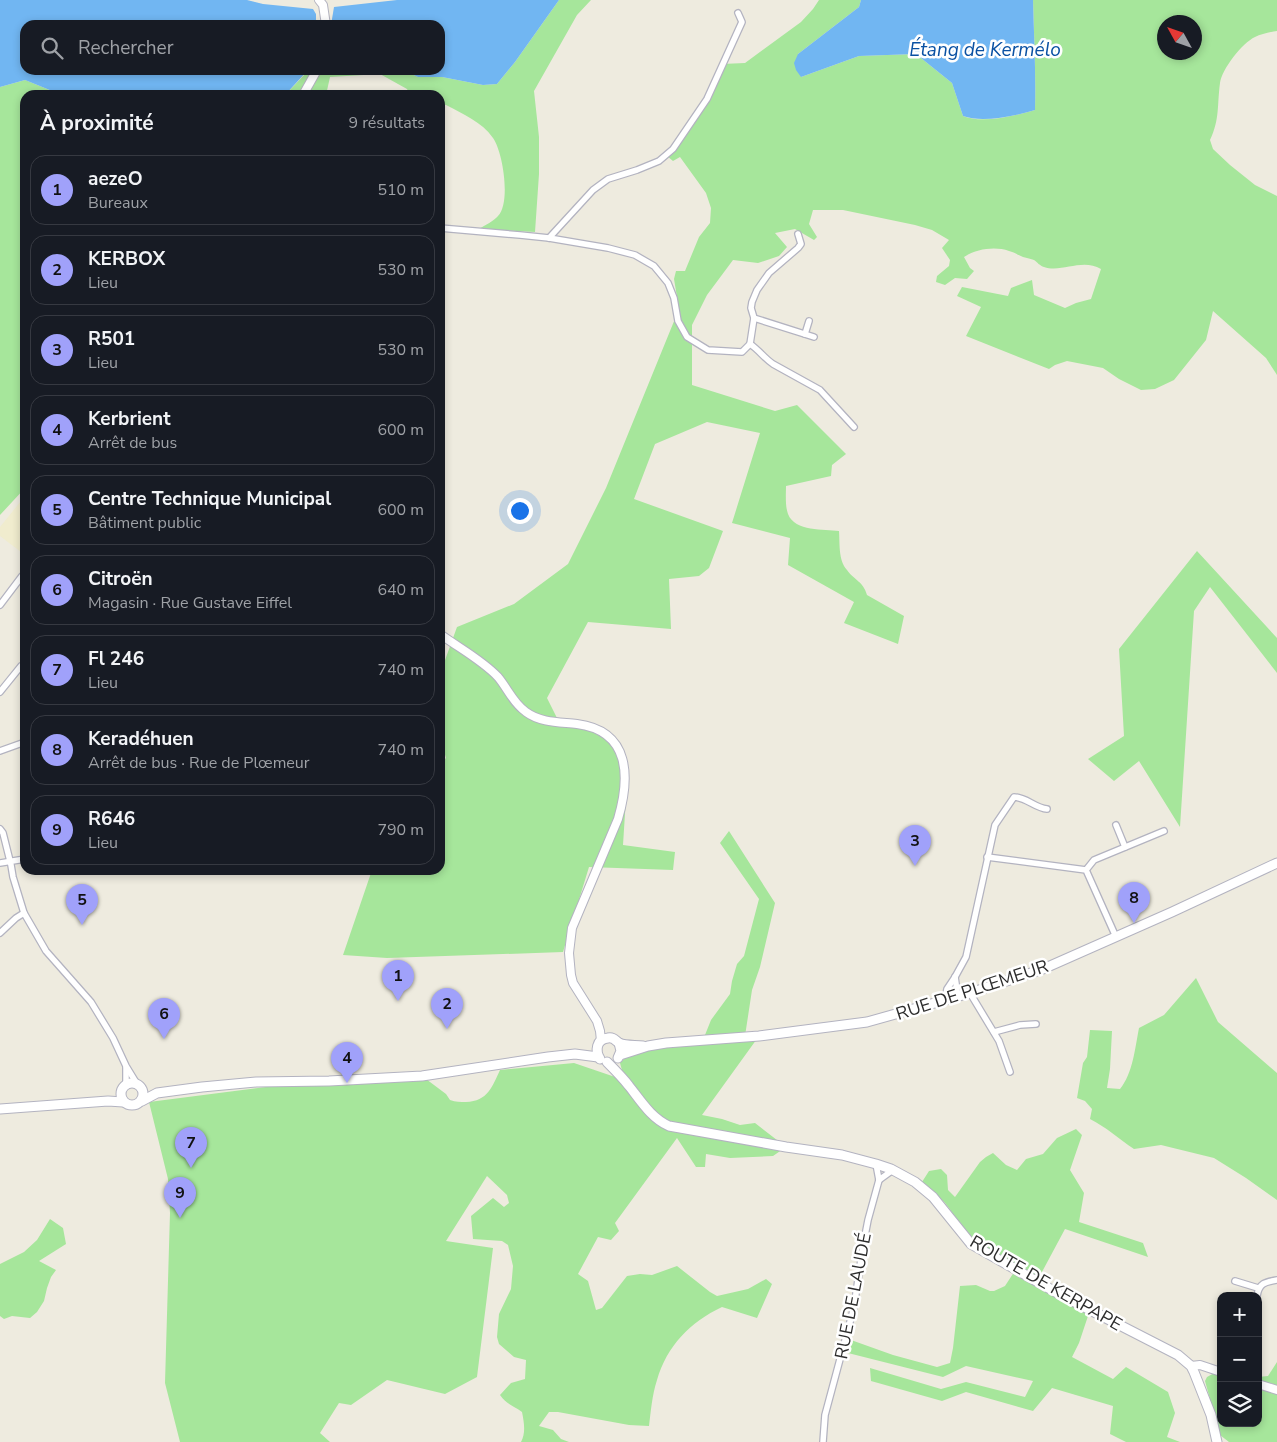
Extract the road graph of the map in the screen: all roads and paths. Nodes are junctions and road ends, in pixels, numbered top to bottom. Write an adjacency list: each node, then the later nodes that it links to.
1 (319, 0): 3 (street)
2 (738, 13): 8 (street)
3 (325, 20)
4 (315, 75): 5 (street)
5 (307, 90)
6 (445, 228): 8 (street)
7 (798, 234): 9 (street)
8 (549, 238): 13 (street)
9 (754, 318): 11 (street); 13 (street)
10 (809, 321): 11 (street)
11 (805, 334): 12 (street)
12 (814, 337)
13 (750, 344): 14 (street)
14 (854, 427)
15 (20, 579): 16 (street)
16 (0, 605)
17 (445, 638): 36 (street)
18 (20, 667): 19 (street)
19 (0, 692)
20 (20, 744): 21 (street)
21 (0, 751)
22 (1047, 809): 27 (street)
23 (1116, 825): 26 (street)
24 (0, 829): 29 (street)
25 (1164, 831): 26 (street)
26 (1125, 847): 32 (street)
27 (987, 857): 32 (street); 37 (street)
28 (20, 860): 29 (street)
29 (10, 861): 30 (street); 33 (street)
30 (0, 863)
31 (1277, 863): 35 (main road, RUE DE PLŒMEUR)
32 (1086, 870): 35 (street)
33 (24, 913): 34 (street); 50 (street)
34 (0, 933)
35 (1116, 937): 38 (main road, RUE DE PLŒMEUR)
36 (570, 962): 43 (street); 44 (street)
37 (955, 977): 39 (street); 40 (street)
38 (970, 993): 39 (main road, RUE DE PLŒMEUR); 42 (street)
39 (958, 997): 40 (main road, RUE DE PLŒMEUR)
40 (945, 1000): 45 (main road, RUE DE PLŒMEUR)
41 (1036, 1024): 42 (street)
42 (994, 1032): 51 (street)
43 (616, 1041): 44 (main road); 45 (main road, RUE DE PLŒMEUR); 48 (main road)
44 (599, 1043): 46 (main road); 47 (main road)
45 (648, 1046): 48 (main road, RUE DE PLŒMEUR)
46 (575, 1054): 47 (main road); 55 (main road)
47 (598, 1056): 49 (main road)
48 (619, 1057): 49 (main road); 52 (main road, ROUTE DE KERPAPE)
49 (607, 1062): 52 (main road, ROUTE DE KERPAPE)
50 (126, 1066): 53 (street); 54 (street)
51 (1010, 1072)
52 (624, 1079): 60 (main road, ROUTE DE KERPAPE)
53 (140, 1086): 54 (main road); 55 (main road); 57 (main road)
54 (124, 1087): 56 (main road); 58 (main road)
55 (157, 1093): 57 (main road)
56 (108, 1101): 58 (main road); 59 (main road)
57 (142, 1101): 58 (main road)
58 (123, 1102)
59 (0, 1109)
60 (876, 1164): 61 (main road, ROUTE DE KERPAPE); 62 (street, RUE DE LAUDÉ)
61 (891, 1169): 62 (street); 67 (main road, ROUTE DE KERPAPE)
62 (879, 1180): 73 (street, RUE DE LAUDÉ)
63 (1277, 1280): 65 (street)
64 (1236, 1281): 65 (street)
65 (1258, 1288): 66 (street)
66 (1258, 1292)
67 (1191, 1366): 68 (street); 70 (main road, ROUTE DE KERPAPE)
68 (1210, 1369): 69 (street); 70 (street)
69 (1217, 1371)
70 (1196, 1377): 74 (main road, ROUTE DE KERPAPE)
71 (1262, 1385): 72 (street)
72 (1277, 1390)
73 (823, 1442)
74 (1218, 1442)

